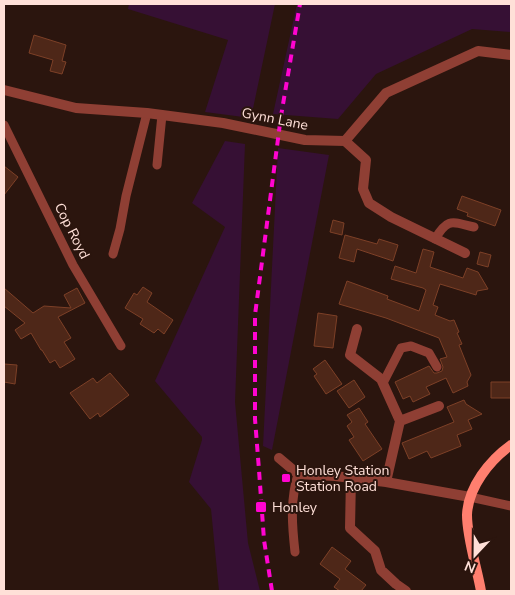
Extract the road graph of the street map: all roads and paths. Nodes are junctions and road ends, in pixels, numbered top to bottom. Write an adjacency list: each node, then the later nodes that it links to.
1 (511, 55): 6 (street)
2 (4, 90): 3 (street, Gynn Lane)
3 (147, 114): 4 (street, Gynn Lane); 11 (lane)
4 (162, 115): 6 (street, Gynn Lane); 7 (lane)
5 (4, 124): 13 (lane, Cop Royd)
6 (345, 142): 9 (street)
7 (157, 165)
8 (474, 227): 9 (lane)
9 (435, 239): 10 (street)
10 (465, 253)
11 (113, 254)
12 (356, 329): 15 (street)
13 (121, 346)
14 (437, 367): 15 (lane)
15 (383, 382): 17 (street)
16 (439, 406): 17 (street)
17 (400, 421): 22 (street)
18 (511, 445): 23 (street)
19 (279, 458): 20 (street)
20 (298, 474): 21 (street); 25 (lane)
21 (351, 478): 22 (street); 26 (street)
22 (386, 482): 23 (street)
23 (470, 497): 24 (lane); 27 (street)
24 (511, 506)
25 (295, 552)
26 (406, 591)
27 (481, 591)

